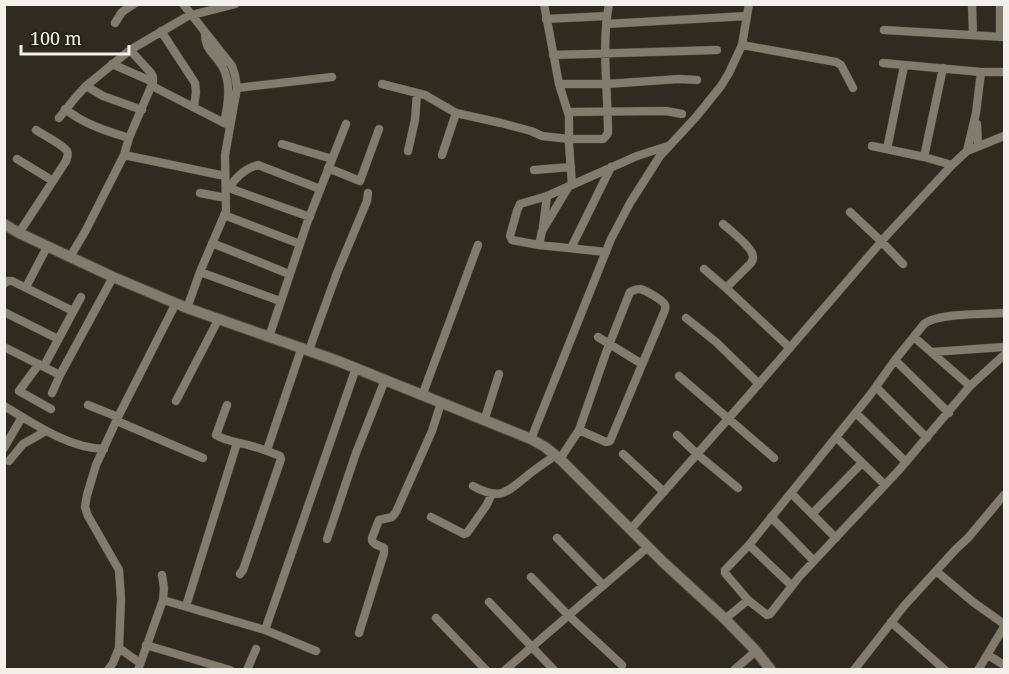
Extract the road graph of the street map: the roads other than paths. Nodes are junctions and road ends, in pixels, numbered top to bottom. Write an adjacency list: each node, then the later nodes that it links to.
1 (134, 4): 13 (street)
2 (183, 4): 9 (street)
3 (235, 4): 9 (street)
4 (544, 4): 11 (street)
5 (609, 4): 12 (street)
6 (749, 4): 10 (street)
7 (972, 4): 17 (street)
8 (1000, 4): 18 (street)
9 (192, 15): 15 (street); 16 (street)
10 (747, 16): 12 (street); 19 (street)
11 (546, 20): 12 (street); 23 (street)
12 (607, 20): 22 (street)
13 (115, 23)
14 (884, 30): 17 (street)
15 (160, 31): 20 (street); 40 (street)
16 (205, 32): 37 (street); 50 (street)
17 (973, 35): 18 (street)
18 (1003, 37)
19 (742, 45): 38 (street); 57 (street)
20 (130, 50): 25 (street); 32 (street)
21 (717, 50): 22 (street)
22 (606, 53): 23 (street); 35 (street)
23 (553, 55): 34 (street)
24 (883, 63): 26 (street)
25 (112, 64): 32 (street); 36 (street)
26 (904, 66): 27 (street); 60 (street)
27 (943, 69): 28 (street); 65 (street)
28 (981, 72): 29 (street); 46 (street)
29 (1005, 72)
30 (332, 77): 37 (street)
31 (697, 80): 35 (street)
32 (153, 84): 40 (street); 42 (street)
33 (382, 84): 39 (street)
34 (559, 84): 35 (street); 43 (street)
35 (607, 84): 44 (street)
36 (86, 86): 41 (street); 42 (street)
37 (237, 88): 50 (street)
38 (853, 88)
39 (417, 93): 45 (street); 61 (street)
40 (194, 107): 50 (street)
41 (65, 109): 48 (street); 54 (street)
42 (142, 110): 54 (street)
43 (568, 112): 44 (street); 55 (street)
44 (608, 112): 47 (street); 55 (street)
45 (456, 113): 55 (street); 63 (street)
46 (976, 113): 59 (street); 62 (street)
47 (682, 114)
48 (59, 118)
49 (346, 124): 67 (street)
50 (227, 125): 73 (street)
51 (379, 129): 70 (street)
52 (36, 130): 74 (street)
53 (1005, 136): 59 (street)
54 (129, 138): 64 (street)
55 (569, 139): 69 (street)
56 (282, 144): 67 (street)
57 (669, 146): 71 (street); 96 (street)
58 (872, 146): 60 (street)
59 (978, 146): 62 (street)
60 (887, 149): 65 (street)
61 (408, 151)
62 (967, 151): 68 (street)
63 (442, 154)
64 (124, 155): 73 (street); 97 (street)
65 (924, 157): 68 (street)
66 (17, 159): 74 (street)
67 (332, 159): 70 (street)
68 (952, 165): 89 (street)
69 (571, 167): 72 (street); 75 (street)
70 (328, 168): 77 (street)
71 (611, 168): 75 (street); 95 (street)
72 (534, 170)
73 (225, 176): 76 (street)
74 (53, 181): 88 (street)
75 (570, 185): 80 (street); 87 (street)
76 (227, 187): 77 (street); 81 (street); 84 (street)
77 (321, 189): 84 (street)
78 (200, 193): 81 (street)
79 (368, 193): 122 (street)
80 (547, 196): 87 (street); 93 (street)
81 (226, 198): 83 (street)
82 (850, 212): 89 (street)
83 (224, 215): 90 (street); 91 (street)
84 (310, 217): 91 (street)
85 (4, 224): 88 (main road)
86 (723, 224): 105 (street)
87 (542, 231): 93 (street)
88 (19, 233): 94 (main road)
89 (884, 239): 98 (street); 123 (street)
90 (212, 243): 100 (street); 101 (street)
91 (300, 244): 101 (street)
92 (478, 245): 138 (street)
93 (539, 245): 95 (street)
94 (47, 247): 97 (main road); 104 (street)
95 (571, 248): 96 (street)
96 (606, 252): 156 (street)
97 (69, 257): 102 (main road)
98 (903, 264)
99 (704, 269): 105 (street)
100 (200, 272): 107 (street); 109 (street)
101 (290, 274): 107 (street)
102 (113, 277): 108 (main road); 131 (street)
103 (4, 284): 104 (street)
104 (26, 287): 110 (street)
105 (726, 288): 123 (street)
106 (81, 297): 110 (street)
107 (280, 301): 115 (street)
108 (176, 303): 109 (main road); 148 (street)
109 (188, 308): 114 (main road)
110 (73, 311): 118 (street)
111 (4, 312): 118 (street)
112 (1005, 314): 116 (street)
113 (686, 318): 134 (street)
114 (218, 320): 115 (main road); 139 (street)
115 (269, 337): 122 (main road)
116 (914, 337): 124 (street); 126 (street)
117 (598, 338): 119 (street)
118 (58, 339): 128 (street)
119 (610, 344): 127 (street); 127 (street); 151 (street)
120 (1005, 347): 124 (street)
121 (5, 348): 128 (street)
122 (305, 348): 129 (main road); 160 (street)
123 (790, 348): 134 (street)
124 (932, 352): 135 (street)
125 (1005, 355): 135 (street)
126 (895, 360): 136 (street); 145 (street)
127 (642, 364): 151 (street)
128 (41, 365): 131 (street); 144 (street)
129 (357, 368): 133 (main road); 201 (street)
130 (499, 374): 150 (street)
131 (60, 375): 137 (street)
132 (679, 376): 149 (street)
133 (385, 380): 138 (main road); 182 (street)
134 (759, 384): 149 (street)
135 (970, 386): 145 (street)
136 (876, 387): 146 (street); 155 (street)
137 (52, 393)
138 (422, 396): 140 (main road)
139 (176, 400)
140 (441, 403): 150 (main road); 202 (street)
141 (88, 405): 148 (street)
142 (227, 405): 157 (street)
143 (4, 406): 147 (street)
144 (51, 409)
145 (949, 412): 155 (street)
146 (855, 413): 154 (street); 167 (street)
147 (22, 417): 152 (street); 158 (street)
148 (118, 419): 159 (street); 164 (street)
149 (728, 419): 162 (street); 165 (street)
150 (484, 421): 156 (main road)
151 (579, 430): 163 (street)
152 (46, 431): 159 (street); 166 (street)
153 (677, 435): 162 (street)
154 (836, 437): 168 (street); 173 (street)
155 (927, 438): 167 (street)
156 (531, 440): 163 (main road)
157 (237, 442): 160 (street); 195 (street)
158 (4, 448)
159 (104, 449): 205 (street)
160 (267, 450): 187 (street)
161 (623, 454): 172 (street)
162 (697, 454): 171 (street); 172 (street)
163 (558, 457): 174 (street); 179 (main road)
164 (202, 458)
165 (774, 459)
166 (9, 461)
167 (906, 462): 169 (street)
168 (862, 463): 169 (street); 176 (street)
169 (885, 485): 181 (street)
170 (472, 486): 174 (street)
171 (738, 488)
172 (664, 492): 179 (street)
173 (791, 493): 176 (street); 178 (street)
174 (492, 494): 177 (street)
175 (1005, 495): 186 (street)
176 (812, 514): 181 (street)
177 (431, 517)
178 (771, 517): 183 (street); 185 (street)
179 (630, 529): 184 (main road)
180 (557, 538): 190 (street)
181 (836, 538): 185 (street)
182 (327, 539)
183 (749, 545): 191 (street); 193 (street)
184 (648, 547): 190 (street); 198 (main road)
185 (814, 561): 191 (street)
186 (936, 571): 199 (street); 200 (street)
187 (240, 574)
188 (162, 575): 192 (street)
189 (531, 578): 196 (street)
190 (603, 585): 196 (street)
191 (792, 586): 193 (street)
192 (163, 600): 195 (street); 203 (street)
193 (748, 600): 198 (street)
194 (489, 602): 204 (street)
195 (186, 606): 201 (street)
196 (568, 615): 204 (street); 210 (street)
197 (436, 618): 216 (street)
198 (726, 619): 208 (main road)
199 (891, 622): 221 (street); 222 (street)
200 (1005, 626): 209 (street)
201 (265, 630): 207 (street)
202 (359, 633)
203 (146, 645): 212 (street); 214 (street)
204 (531, 647): 217 (street); 218 (street)
205 (119, 648): 212 (street); 213 (street)
206 (256, 649): 215 (street)
207 (316, 651)
208 (756, 651): 219 (street); 220 (main road)
209 (988, 655): 211 (street); 223 (street)
210 (622, 665)
211 (1005, 665)
212 (139, 666)
213 (108, 669)
214 (230, 669)
215 (247, 669)
216 (486, 669)
217 (505, 669)
218 (554, 669)
219 (734, 669)
220 (771, 669)
221 (854, 669)
222 (945, 669)
223 (978, 669)

